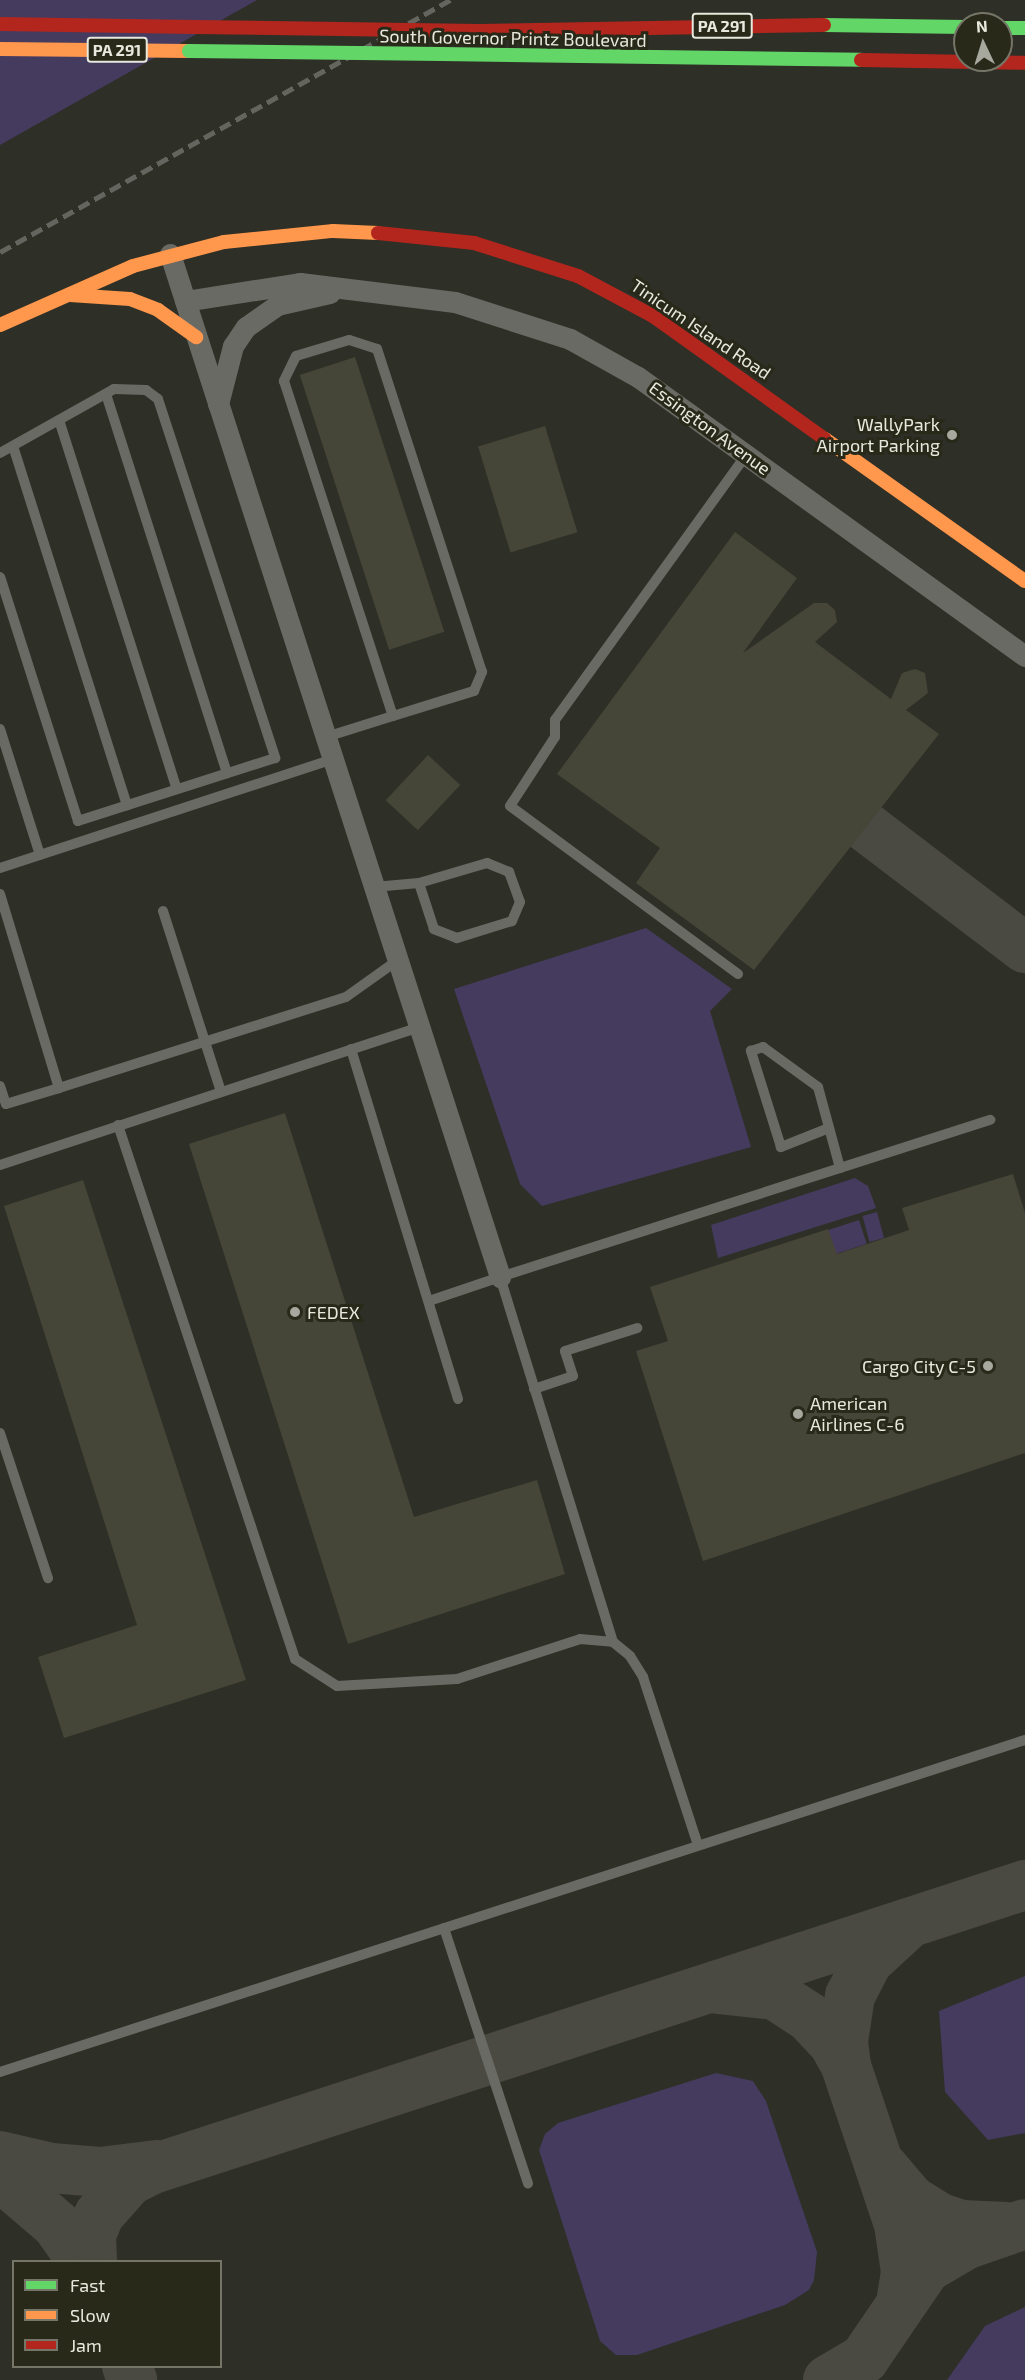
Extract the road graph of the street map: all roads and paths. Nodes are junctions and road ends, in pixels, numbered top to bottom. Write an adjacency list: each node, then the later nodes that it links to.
1 (0, 24): 2 (main road, South Governor Printz Boulevard / PA 291, bridge)
2 (953, 27)
3 (0, 49): 4 (main road, South Governor Printz Boulevard / PA 291, bridge)
4 (1025, 63)
5 (170, 254): 7 (main road, Tinicum Island Road); 8 (street); 18 (main road, Tinicum Island Road)
6 (354, 290): 8 (street, Essington Avenue); 12 (street); 16 (street, Essington Avenue)
7 (58, 295): 9 (main road, Tinicum Island Road); 10 (main road)
8 (185, 301): 10 (street)
9 (0, 325)
10 (196, 337): 12 (street)
11 (106, 394): 13 (lane); 24 (lane); 24 (lane)
12 (218, 404): 22 (street)
13 (58, 420): 14 (lane); 25 (lane)
14 (13, 446): 15 (lane); 26 (lane)
15 (0, 453)
16 (746, 455): 19 (street, Essington Avenue); 34 (lane)
17 (0, 577): 26 (lane)
18 (1025, 581)
19 (1025, 656)
20 (393, 716): 20 (lane); 22 (lane)
21 (0, 729): 27 (lane)
22 (326, 738): 23 (street)
23 (333, 759): 27 (lane); 30 (street)
24 (227, 773): 25 (lane)
25 (177, 789): 26 (lane)
26 (127, 805)
27 (40, 855): 28 (lane)
28 (0, 868)
29 (419, 883): 29 (lane); 30 (lane)
30 (374, 887): 33 (street)
31 (0, 894): 39 (lane)
32 (163, 911): 36 (lane)
33 (398, 960): 35 (street); 36 (lane)
34 (738, 974)
35 (419, 1027): 37 (lane); 46 (street)
36 (204, 1042): 39 (lane); 40 (lane)
37 (351, 1049): 40 (lane); 47 (lane)
38 (0, 1086): 39 (lane)
39 (59, 1088)
40 (220, 1092): 42 (lane)
41 (990, 1120): 45 (lane)
42 (118, 1125): 44 (lane); 53 (lane)
43 (829, 1128): 43 (lane); 45 (lane)
44 (0, 1164)
45 (840, 1168): 46 (lane)
46 (500, 1277): 47 (lane); 49 (lane)
47 (429, 1301): 50 (lane)
48 (637, 1328): 49 (lane)
49 (534, 1389): 53 (lane)
50 (458, 1399)
51 (0, 1433): 52 (lane)
52 (48, 1578)
53 (613, 1642): 55 (lane)
54 (1025, 1740): 55 (lane)
55 (698, 1845): 56 (lane)
56 (444, 1928): 57 (lane); 58 (lane)
57 (0, 2072)
58 (528, 2184)

